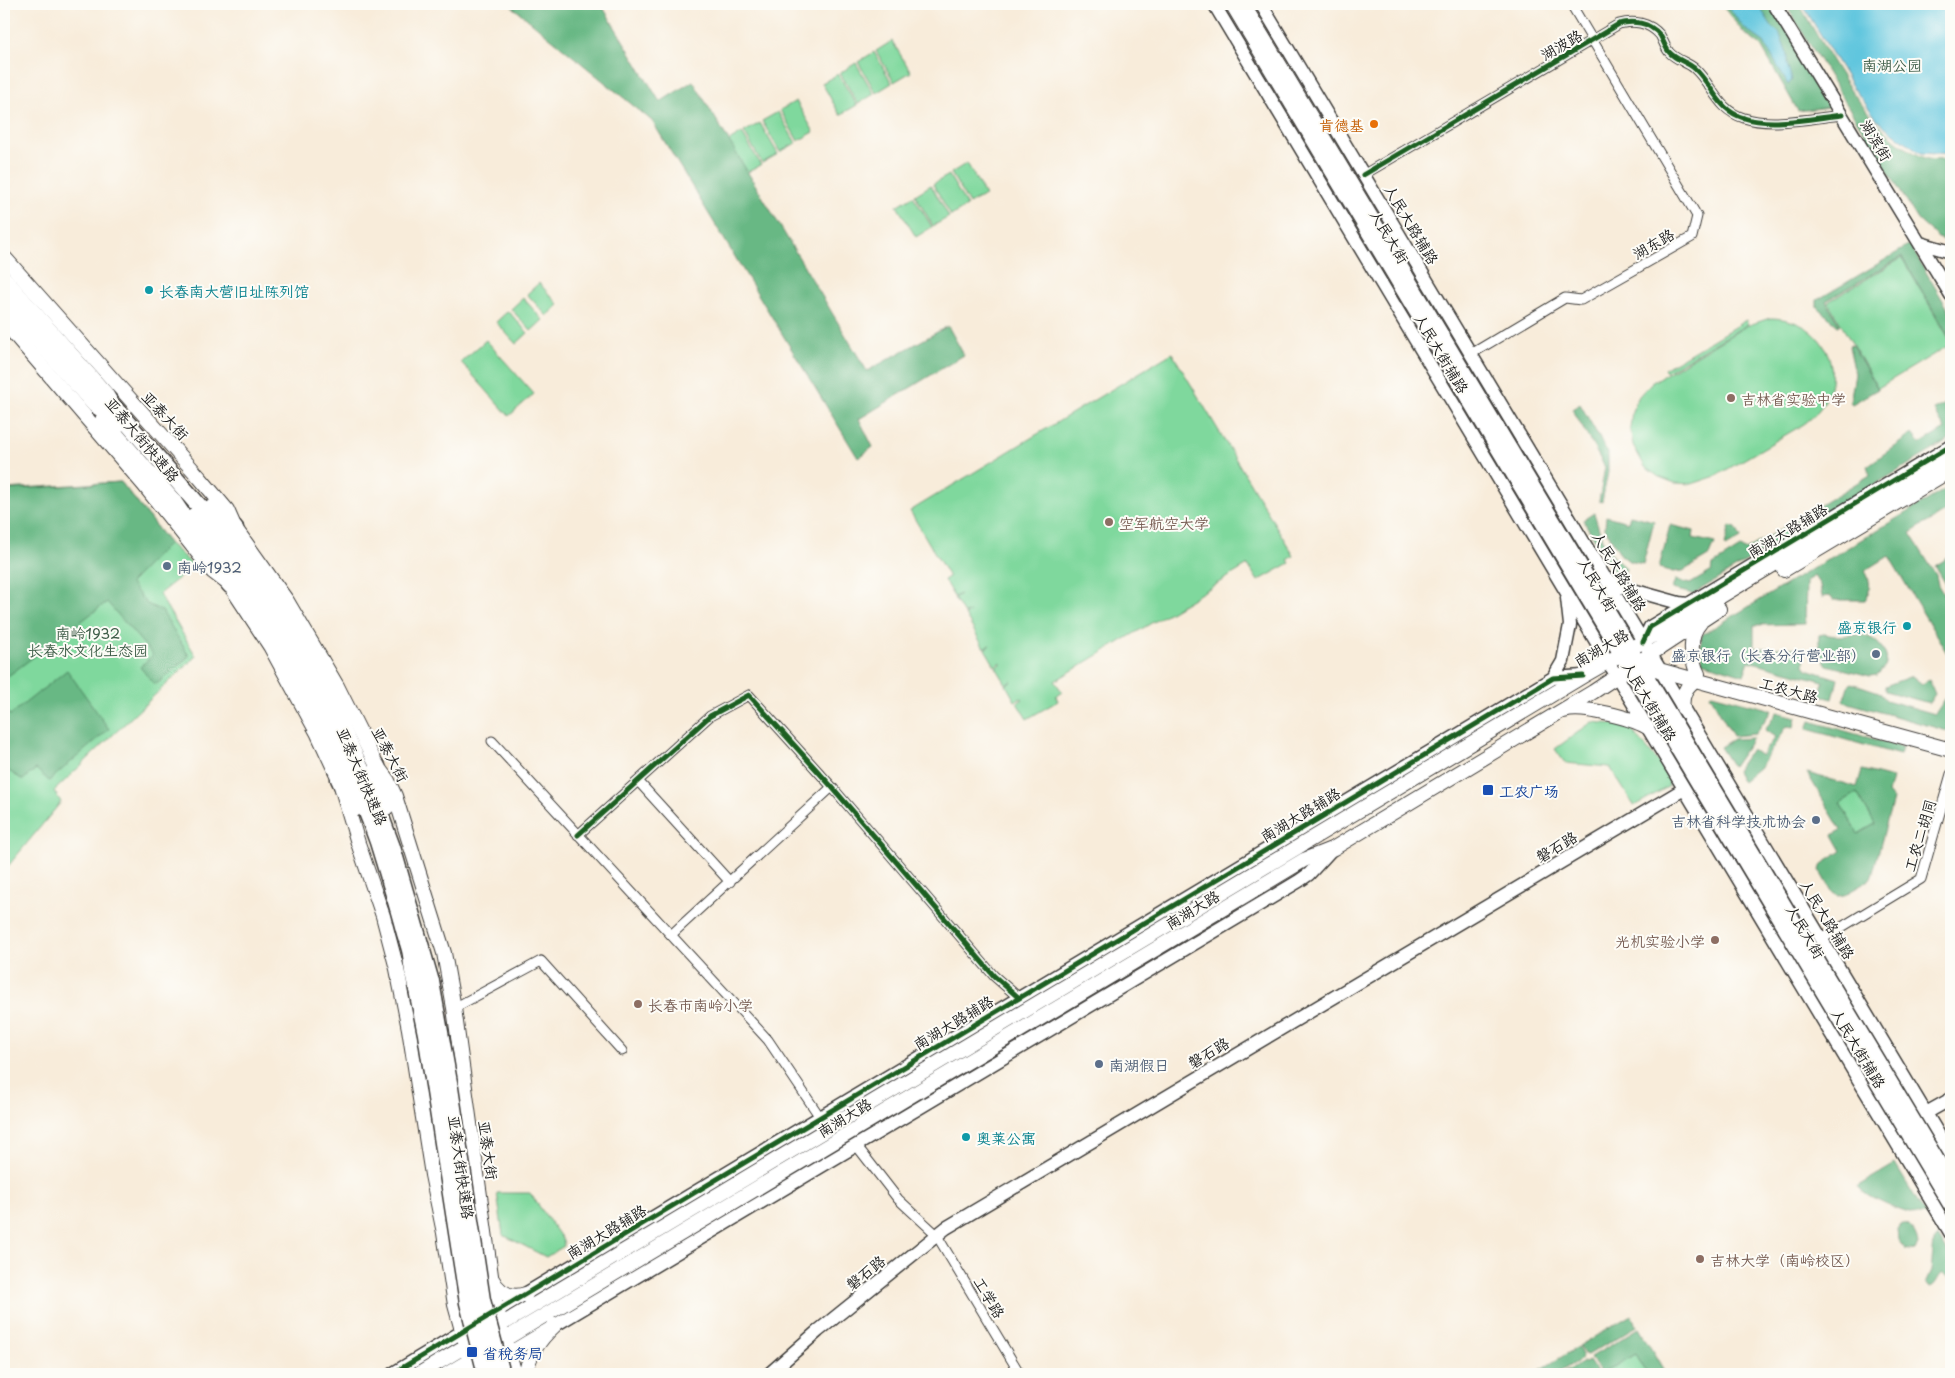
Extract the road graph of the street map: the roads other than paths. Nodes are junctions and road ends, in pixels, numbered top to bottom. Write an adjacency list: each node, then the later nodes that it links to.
1 (1214, 4): 25 (street, 人民大街辅路)
2 (1232, 4): 28 (main road, 人民大街)
3 (1243, 4): 28 (main road, 人民大街)
4 (1261, 4): 9 (street, 人民大路辅路)
5 (1570, 4): 7 (street, 湖东路)
6 (1774, 4): 8 (street, 湖滨街)
7 (1592, 40): 8 (street, 湖波路); 9 (street, 湖波路); 17 (street, 湖东路)
8 (1842, 115): 10 (street, 湖滨街)
9 (1364, 175): 17 (street, 人民大路辅路)
10 (1920, 243): 11 (street); 14 (street, 湖滨街)
11 (1951, 252)
12 (4, 257): 22 (main road, 亚泰大街)
13 (4, 279): 18 (highway, 亚泰大街快速路)
14 (1951, 295)
15 (4, 302): 18 (highway, 亚泰大街快速路)
16 (4, 322): 24 (main road)
17 (1471, 354): 23 (street, 人民大路辅路)
18 (100, 399): 22 (highway); 24 (highway); 52 (highway, 亚泰大街快速路)
19 (1951, 446): 26 (street, 南湖大路辅路)
20 (1951, 458): 29 (main road, 南湖大路)
21 (1951, 470): 27 (main road, 南湖大路)
22 (234, 528): 41 (main road, 亚泰大街)
23 (1600, 568): 26 (street); 29 (street, 人民大路辅路)
24 (230, 585): 43 (main road)
25 (1563, 586): 30 (street, 人民大街辅路); 34 (street)
26 (1688, 604): 29 (street, 南湖大路辅路)
27 (1704, 618): 29 (main road, 南湖大路); 33 (main road)
28 (1626, 652): 29 (main road, 工农大路); 29 (main road, 南湖大路); 30 (main road, 南湖大路)
29 (1644, 660): 32 (main road, 南湖大路); 33 (main road, 工农大路); 35 (street, 人民大路辅路); 62 (main road, 人民大街); 63 (main road, 人民大街)
30 (1608, 662): 31 (main road, 南湖大路); 32 (street, 人民大街辅路)
31 (1583, 676): 34 (street, 南湖大路辅路); 69 (main road, 南湖大路)
32 (1617, 676): 36 (main road, 南湖大路); 37 (street, 人民大街辅路)
33 (1697, 677): 35 (main road); 39 (main road, 工农大路); 40 (main road, 工农大路)
34 (1553, 678): 54 (street, 南湖大路辅路)
35 (1683, 708): 51 (street, 人民大路辅路)
36 (1559, 712): 37 (main road); 48 (main road, 南湖大路)
37 (1647, 727): 46 (street, 人民大街辅路)
38 (492, 741): 47 (street)
39 (1951, 744)
40 (1951, 750)
41 (377, 766): 52 (highway); 55 (main road, 亚泰大街)
42 (1951, 774): 51 (street, 工农二胡同)
43 (339, 780): 52 (highway); 71 (main road)
44 (638, 781): 45 (street); 47 (street); 49 (street)
45 (832, 787): 49 (street); 54 (street)
46 (1684, 789): 64 (street, 磐石路); 65 (street, 人民大街辅路)
47 (578, 835): 50 (street)
48 (1334, 848): 60 (street); 73 (main road, 南湖大路)
49 (730, 882): 50 (street)
50 (671, 935): 59 (street)
51 (1822, 940): 58 (street, 人民大路辅路)
52 (418, 959): 53 (highway, 亚泰大街快速路)
53 (424, 983): 74 (highway, 亚泰大街快速路, bridge); 78 (highway, 亚泰大街快速路, bridge)
54 (1018, 997): 59 (street, 南湖大路辅路)
55 (454, 1008): 56 (street); 66 (main road, 亚泰大街)
56 (622, 1051)
57 (1951, 1099): 58 (street)
58 (1926, 1113): 61 (street, 人民大路辅路)
59 (820, 1116): 67 (street, 南湖大路辅路)
60 (856, 1146): 64 (street, 工学路); 70 (street)
61 (1951, 1155)
62 (1951, 1183)
63 (1951, 1206)
64 (936, 1234): 81 (street, 磐石路); 82 (street, 工学路)
65 (1951, 1234)
66 (491, 1276): 67 (main road); 68 (main road, 亚泰大街)
67 (526, 1294): 68 (street, 南湖大路辅路)
68 (497, 1311): 69 (main road, 亚泰大街); 71 (street, 南湖大路辅路)
69 (501, 1325): 72 (main road, 南湖大路); 73 (main road, 亚泰大街)
70 (555, 1325): 73 (street); 80 (main road)
71 (462, 1332): 72 (main road); 75 (street, 南湖大路辅路)
72 (465, 1346): 74 (main road); 76 (main road, 南湖大路)
73 (506, 1346): 74 (main road, 南湖大路); 79 (main road, 亚泰大街)
74 (475, 1371): 77 (main road, 南湖大路)
75 (392, 1374)
76 (419, 1374)
77 (447, 1374)
78 (502, 1374)
79 (516, 1374)
80 (526, 1374)
81 (769, 1374)
82 (1020, 1374)

